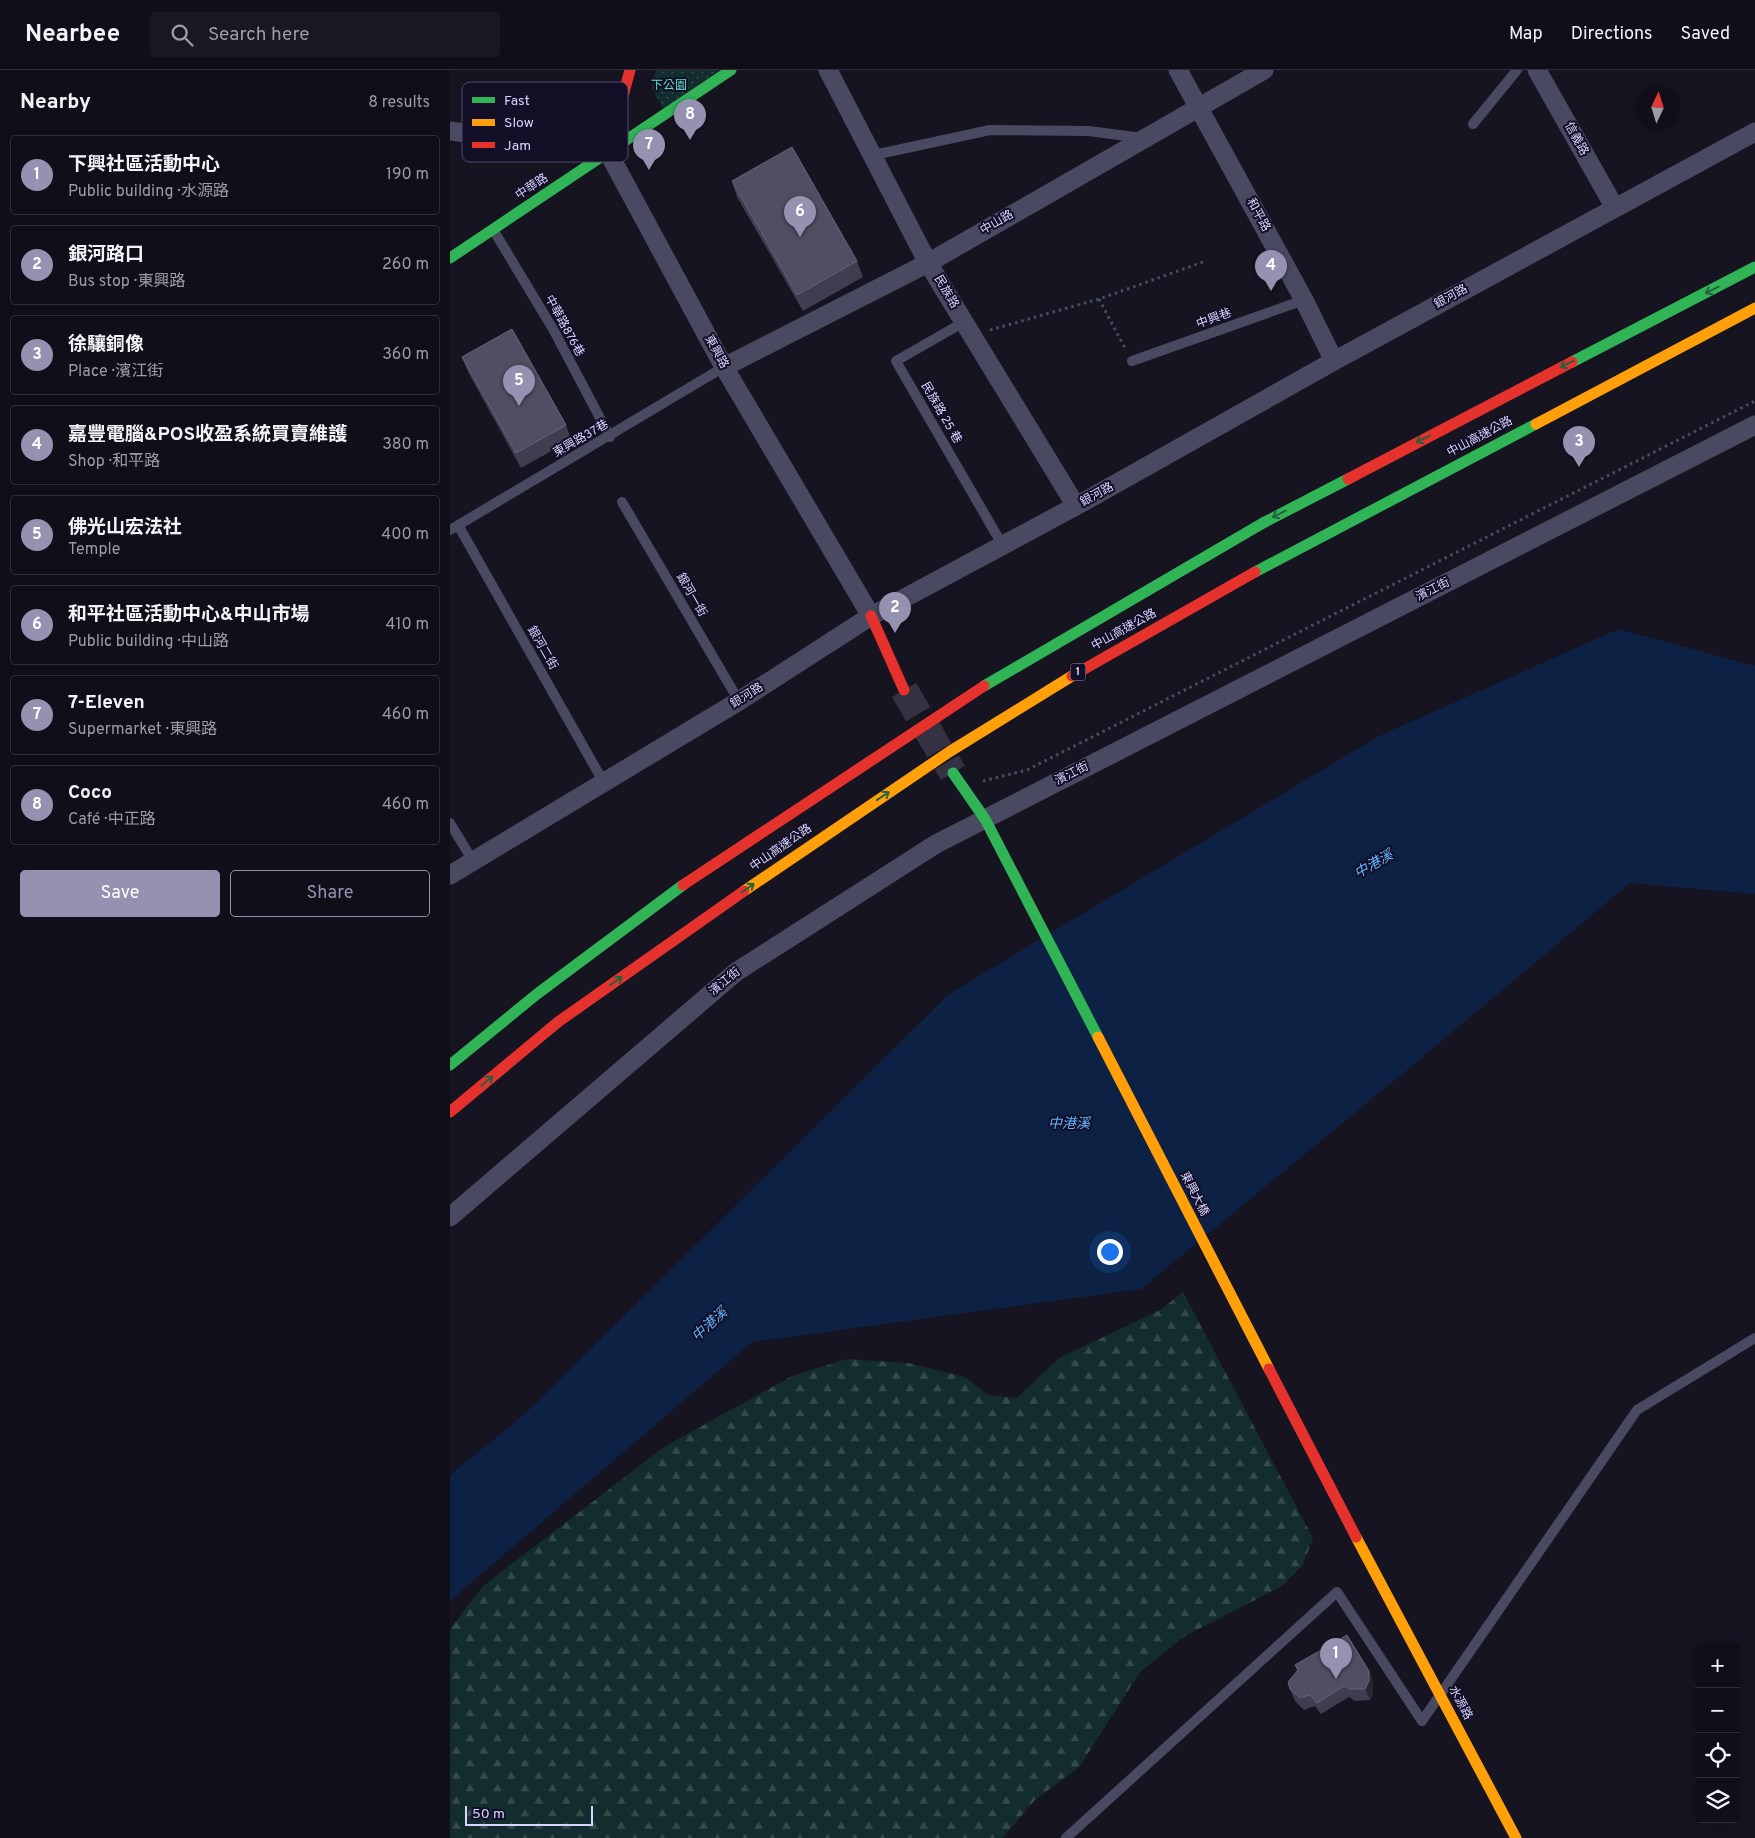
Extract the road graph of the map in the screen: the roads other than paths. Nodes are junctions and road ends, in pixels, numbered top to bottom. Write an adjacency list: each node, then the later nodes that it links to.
1 (731, 70): 11 (main road, 中華路)
2 (828, 70): 12 (street, 民族路)
3 (1178, 70): 7 (street, 和平路)
4 (1264, 70): 7 (street, 中山路)
5 (1517, 70): 8 (lane)
6 (1537, 70): 15 (street, 信義路)
7 (1199, 107): 10 (street, 中山路); 20 (street, 和平路)
8 (1473, 124)
9 (1755, 132): 15 (street, 銀河路)
10 (1144, 138): 12 (lane); 18 (street, 中山路)
11 (628, 139)
12 (874, 155): 18 (street, 民族路)
13 (593, 162): 16 (main road, 中華路)
14 (613, 162): 25 (street, 東興路)
15 (1614, 208): 24 (street, 銀河路)
16 (493, 229): 17 (main road, 中華路); 27 (lane, 中華路876巷)
17 (450, 258)
18 (928, 263): 22 (street, 民族路); 25 (street, 中山路)
19 (1755, 267): 41 (main road, 中山高速公路, one-way to 41, bridge)
20 (1304, 300): 23 (lane, 中興巷); 24 (street, 和平路)
21 (1755, 308): 42 (main road, 中山高速公路 / 1, one-way to 21, bridge)
22 (968, 329): 29 (street, 民族路); 31 (lane, 民族路 25 巷)
23 (1132, 361)
24 (1334, 361): 29 (street, 銀河路)
25 (724, 368): 27 (lane, 東興路37巷); 32 (street, 東興路)
26 (1755, 425): 37 (street, 濱江街)
27 (610, 437): 30 (lane, 東興路37巷)
28 (622, 502): 34 (lane, 銀河一街)
29 (1076, 506): 31 (street, 銀河路)
30 (454, 528): 36 (lane, 銀河二街)
31 (1003, 546): 32 (street, 銀河路)
32 (871, 616): 33 (main road, 東興路); 34 (street, 銀河路)
33 (904, 690)
34 (739, 701): 36 (street, 銀河路)
35 (953, 773): 37 (main road, 東興大橋)
36 (604, 783): 39 (street, 銀河路)
37 (985, 819): 43 (street, 濱江街); 45 (main road, 東興大橋)
38 (450, 823): 39 (lane)
39 (473, 861): 40 (street, 銀河路)
40 (450, 874)
41 (450, 1066)
42 (450, 1112)
43 (450, 1217)
44 (1755, 1338): 46 (lane)
45 (1379, 1581): 46 (main road, 水源路)
46 (1440, 1696): 47 (lane); 48 (main road, 水源路)
47 (1066, 1838)
48 (1516, 1838)

